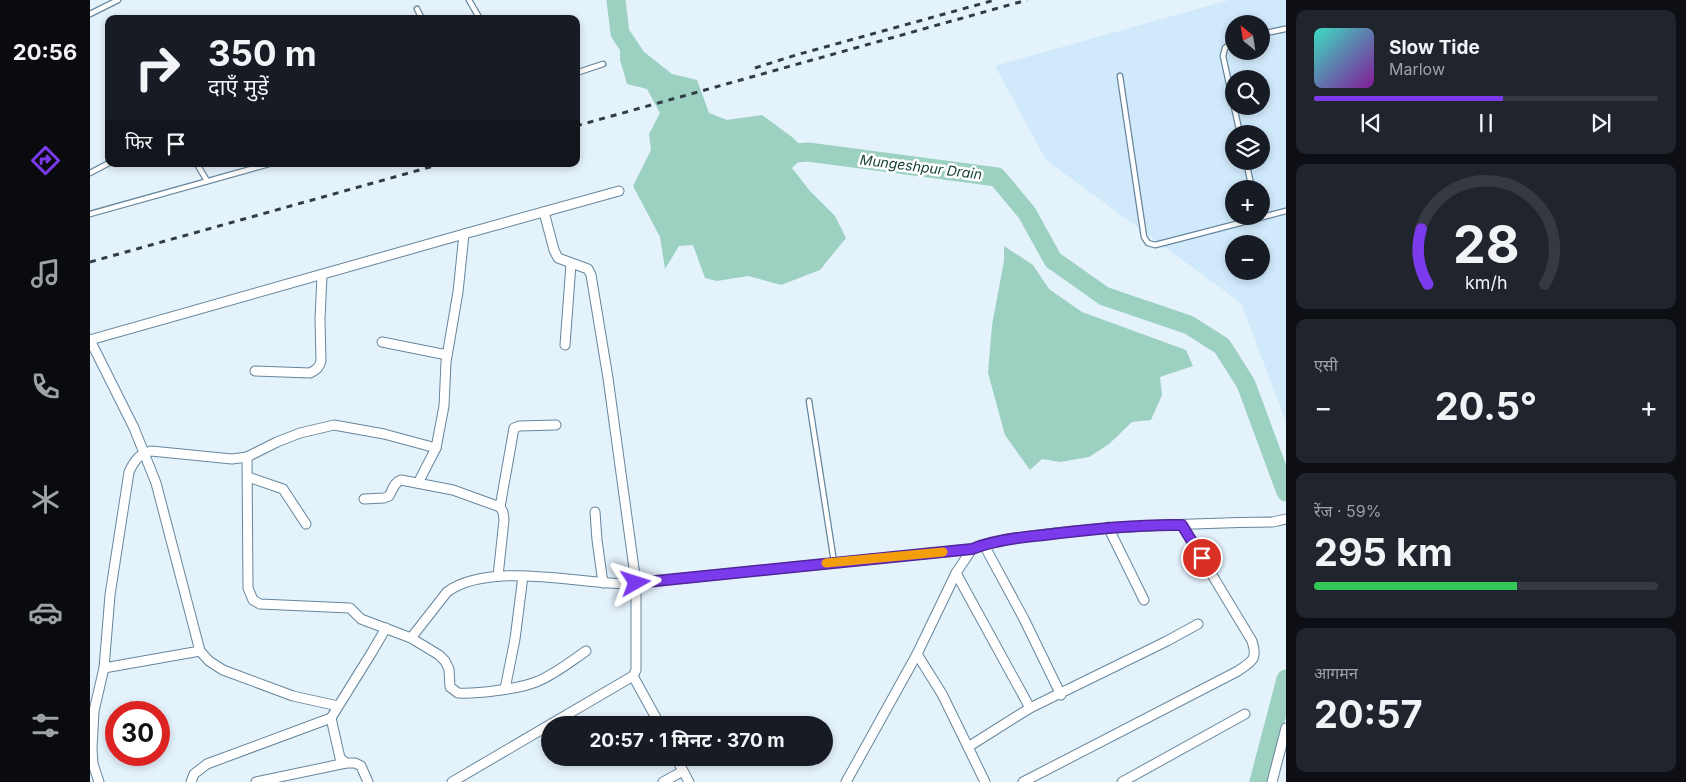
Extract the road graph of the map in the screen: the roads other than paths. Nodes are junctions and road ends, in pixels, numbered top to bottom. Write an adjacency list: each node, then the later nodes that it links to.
1 (118, 0): 4 (lane)
2 (469, 0): 6 (lane)
3 (417, 9): 5 (lane)
4 (90, 14)
5 (420, 15)
6 (478, 15)
7 (1285, 29): 8 (lane)
8 (1270, 32)
9 (1225, 47): 13 (lane)
10 (603, 64): 11 (lane)
11 (580, 72)
12 (1120, 76): 24 (lane)
13 (1238, 125)
14 (105, 165): 17 (lane)
15 (199, 167): 18 (lane)
16 (258, 167): 18 (lane)
17 (90, 173)
18 (207, 181): 22 (lane)
19 (620, 191): 21 (street)
20 (1286, 210): 23 (lane)
21 (544, 212): 25 (street); 26 (street)
22 (90, 214)
23 (1270, 214)
24 (1230, 225)
25 (464, 234): 27 (street); 30 (street)
26 (571, 264): 29 (street); 53 (street)
27 (322, 275): 31 (street); 35 (street)
28 (382, 342): 30 (street)
29 (565, 344)
30 (447, 356): 34 (street)
31 (255, 371)
32 (809, 400): 48 (lane)
33 (556, 425): 40 (street)
34 (436, 448): 36 (street); 38 (street)
35 (143, 452): 36 (street); 58 (street); 61 (street)
36 (247, 457): 37 (street)
37 (248, 477): 43 (street); 56 (street)
38 (418, 483): 39 (street); 40 (street)
39 (364, 499)
40 (500, 507): 50 (street)
41 (596, 512): 52 (street)
42 (1286, 519): 44 (street)
43 (306, 524)
44 (1182, 525): 45 (street); 84 (street)
45 (1108, 527): 46 (street); 54 (street)
46 (984, 545): 47 (street); 64 (street)
47 (972, 549): 48 (street); 49 (street)
48 (834, 562): 53 (street)
49 (956, 573): 60 (street); 66 (street)
50 (498, 576): 51 (street); 57 (street)
51 (523, 576): 52 (street); 63 (street)
52 (603, 582): 53 (street)
53 (636, 583): 62 (street)
54 (1144, 600)
55 (1198, 624): 64 (street)
56 (386, 628): 57 (street); 65 (street)
57 (411, 638): 63 (street)
58 (200, 651): 61 (street); 65 (street)
59 (586, 651): 63 (street)
60 (918, 654): 71 (street); 82 (street)
61 (104, 668): 75 (street)
62 (633, 676): 68 (street); 79 (street)
63 (504, 689)
64 (1061, 694): 66 (street)
65 (338, 706): 69 (street)
66 (1030, 708): 71 (street)
67 (1245, 714): 85 (street)
68 (655, 716)
69 (331, 718): 72 (street); 76 (street)
70 (1286, 728): 86 (street)
71 (968, 747): 83 (street)
72 (346, 763): 77 (street); 78 (street)
73 (680, 766): 74 (street)
74 (683, 771): 80 (street); 81 (street)
75 (99, 782)
76 (191, 782)
77 (256, 782)
78 (368, 782)
79 (452, 782)
80 (663, 782)
81 (689, 782)
82 (846, 782)
83 (985, 782)
84 (1023, 782)
85 (1122, 782)
86 (1272, 782)

